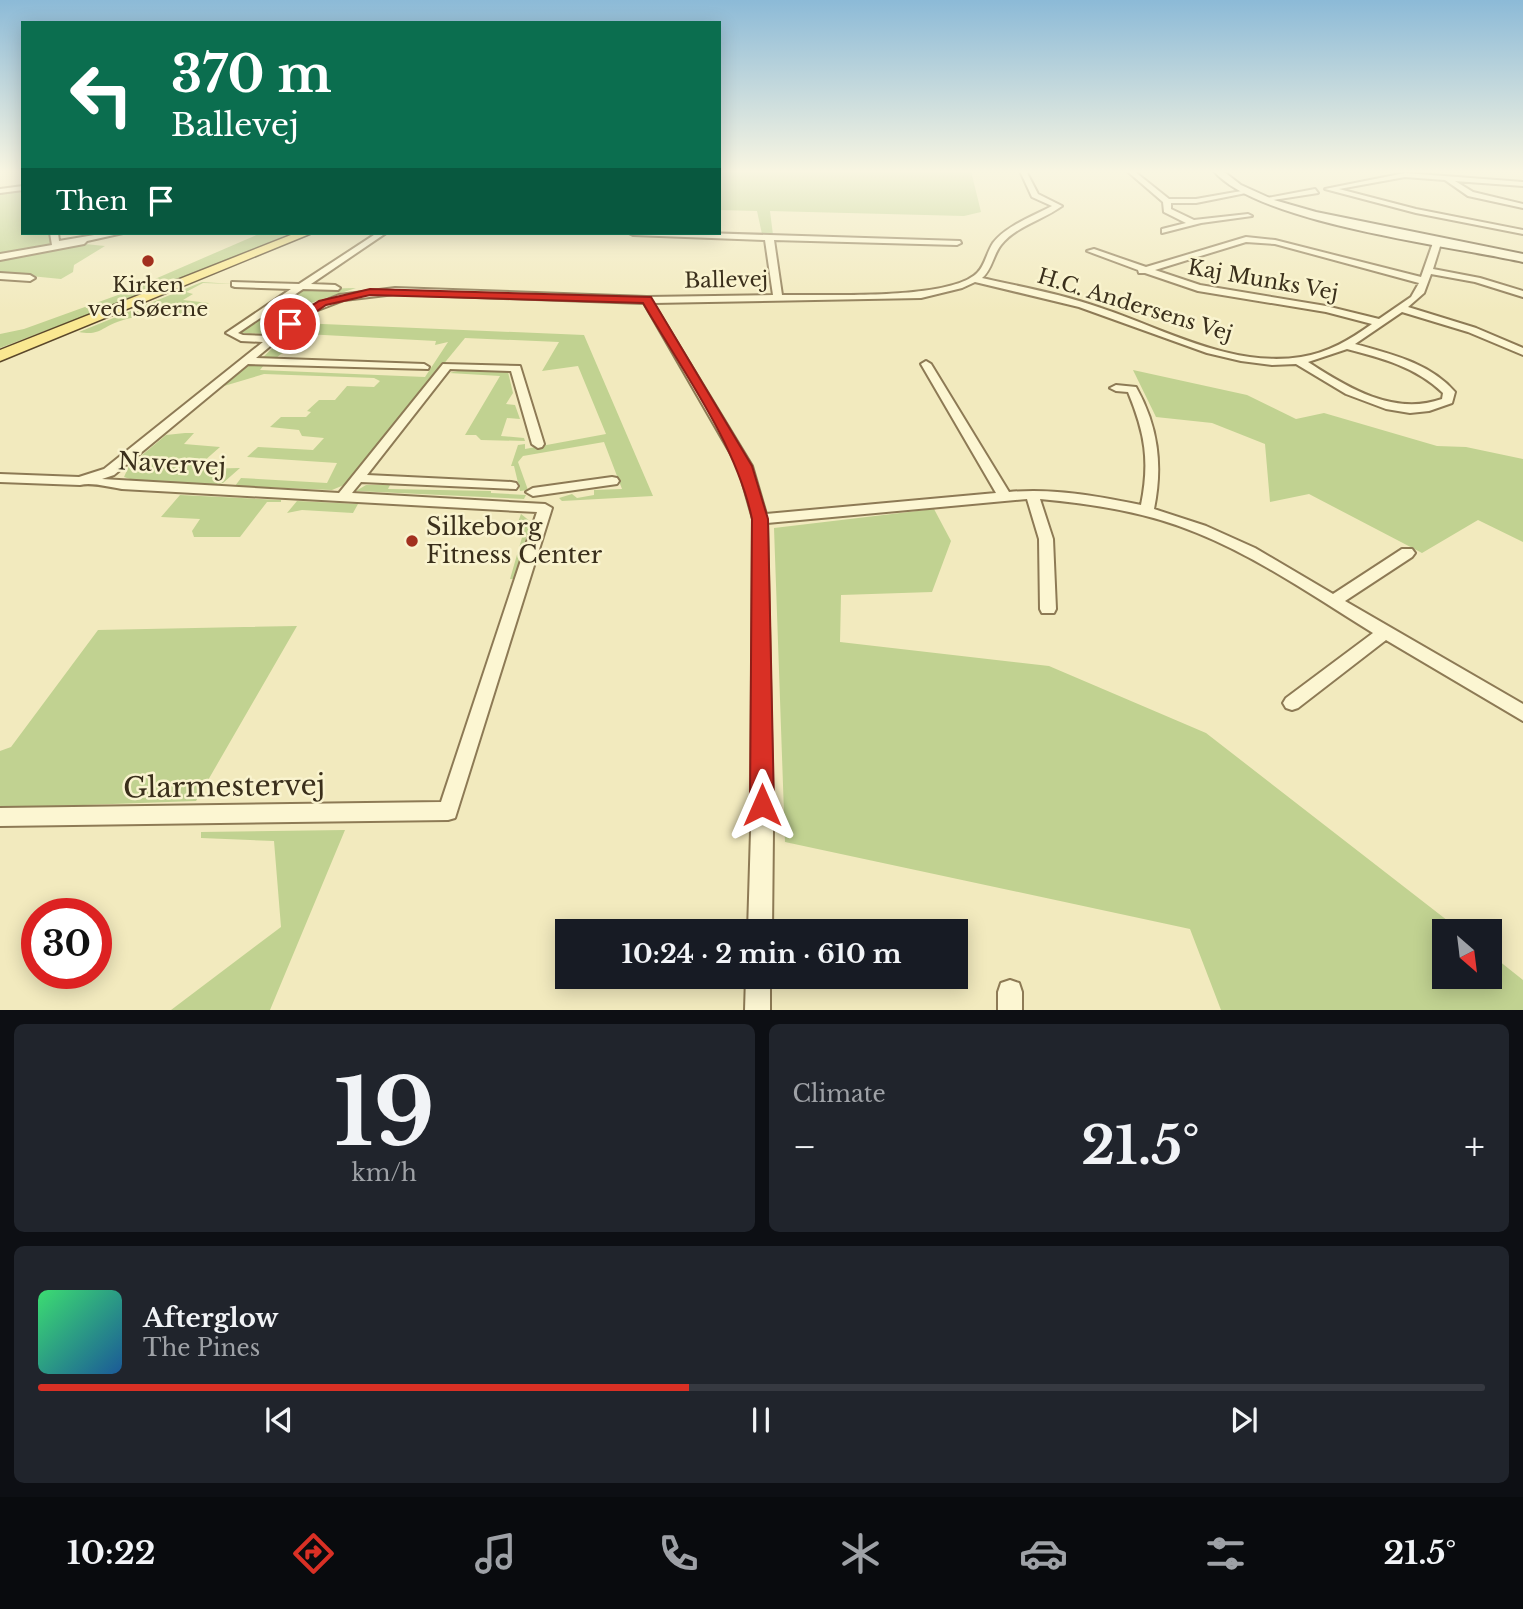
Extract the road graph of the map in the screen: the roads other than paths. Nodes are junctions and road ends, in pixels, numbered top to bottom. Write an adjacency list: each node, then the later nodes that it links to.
1 (1036, 218): 25 (street)
2 (1184, 218): 6 (street)
3 (1231, 218): 6 (street)
4 (1329, 218): 15 (street)
5 (1452, 218): 8 (street)
6 (1193, 223): 7 (street)
7 (1165, 231)
8 (1523, 232)
9 (54, 235): 10 (street)
10 (107, 235)
11 (301, 235): 37 (main road)
12 (379, 235): 27 (street)
13 (701, 235): 14 (street)
14 (769, 237): 17 (street); 30 (street)
15 (1438, 240): 20 (street); 22 (street, H.C. Andersens Vej)
16 (84, 242): 19 (street)
17 (957, 243)
18 (1091, 251): 21 (street, Kaj Munks Vej)
19 (0, 257)
20 (1523, 258)
21 (1142, 271): 22 (street, Kaj Munks Vej); 33 (street, Kaj Munks Vej)
22 (1426, 275): 29 (street, Kaj Munks Vej); 32 (street, H.C. Andersens Vej)
23 (0, 276): 24 (street)
24 (30, 278)
25 (974, 279): 30 (street, Ballevej); 38 (street, H.C. Andersens Vej)
26 (235, 284): 27 (street)
27 (300, 286): 28 (street); 34 (street)
28 (335, 288)
29 (1523, 294)
30 (778, 298): 31 (street, Ballevej)
31 (647, 300): 34 (street, Ballevej); 56 (street)
32 (1401, 308): 33 (street, H.C. Andersens Vej); 36 (street)
33 (1378, 322): 35 (street, H.C. Andersens Vej)
34 (272, 339): 39 (street, Ballevej)
35 (1345, 345): 38 (street, H.C. Andersens Vej); 38 (street)
36 (1523, 352)
37 (0, 356)
38 (1298, 360)
39 (246, 361): 41 (street); 46 (street, Ballevej)
40 (926, 364): 52 (street)
41 (424, 367)
42 (1116, 388): 55 (street)
43 (538, 444): 45 (street)
44 (0, 478): 46 (street, Navervej)
45 (357, 478): 48 (street); 53 (street)
46 (93, 479): 53 (street, Navervej)
47 (612, 481): 49 (street)
48 (511, 486)
49 (554, 491): 50 (street); 54 (street)
50 (533, 492)
51 (1032, 494): 52 (street); 55 (street); 59 (street)
52 (1004, 495): 56 (street)
53 (343, 496): 54 (street, Navervej)
54 (545, 508): 63 (street, Glarmestervej)
55 (1147, 511): 58 (street)
56 (760, 519): 64 (street)
57 (1407, 553): 58 (street)
58 (1335, 600): 60 (street)
59 (1048, 609)
60 (1387, 631): 61 (street); 62 (street)
61 (1292, 703)
62 (1523, 712)
63 (0, 817)
64 (760, 919)
65 (758, 989): 66 (street)
66 (757, 1010)

